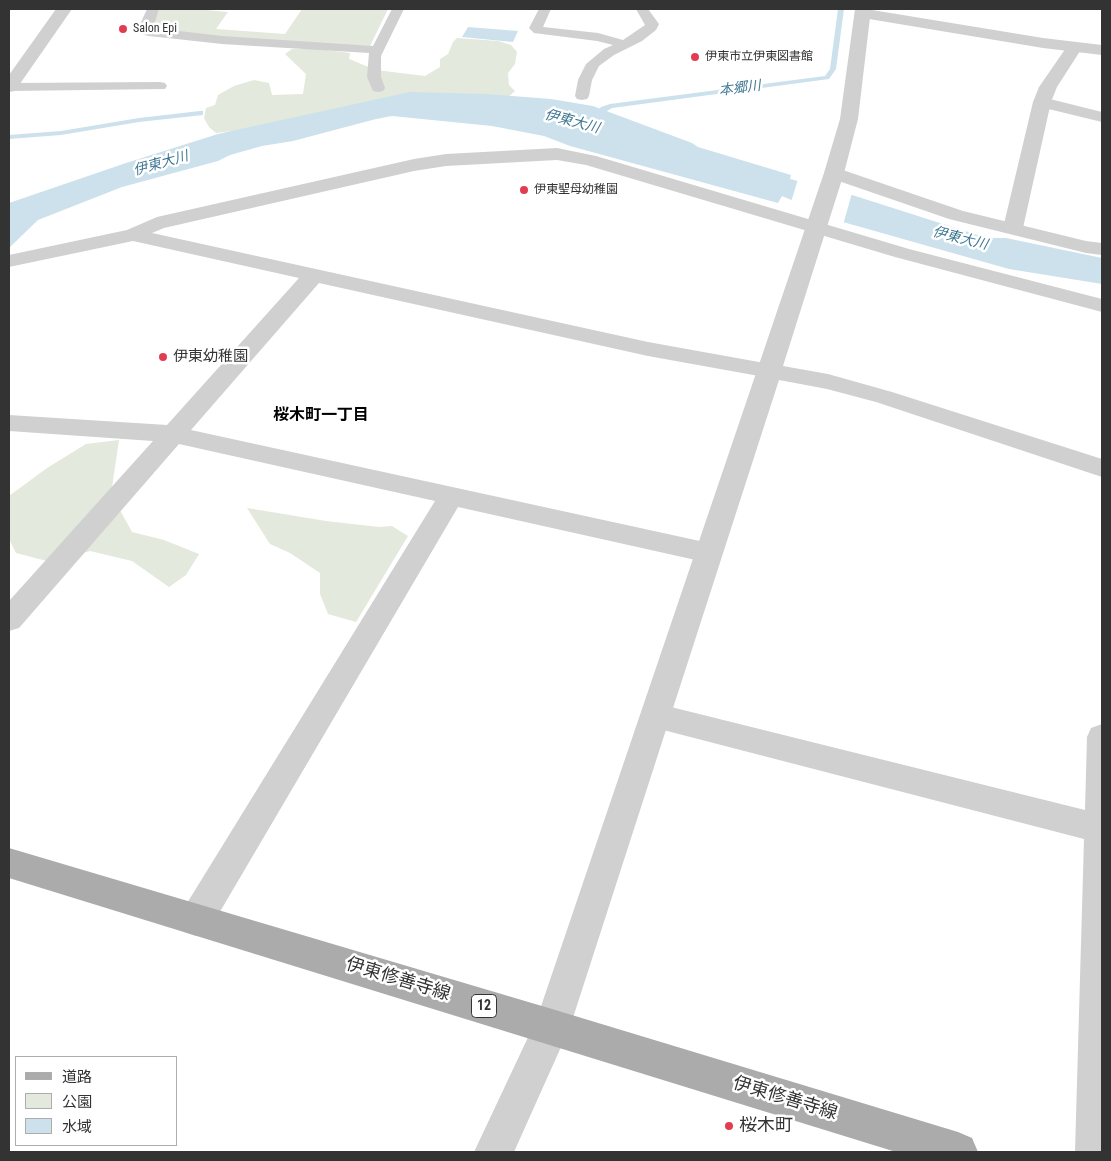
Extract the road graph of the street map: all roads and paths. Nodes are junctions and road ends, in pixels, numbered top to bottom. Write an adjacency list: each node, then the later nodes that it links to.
1 (64, 9): 12 (street)
2 (152, 9): 9 (lane)
3 (398, 9): 9 (lane)
4 (545, 9): 7 (lane)
5 (642, 9): 7 (lane)
6 (863, 11): 8 (street); 17 (street)
7 (624, 44): 14 (lane)
8 (1074, 48): 10 (street); 15 (street)
9 (377, 50): 13 (lane)
10 (1102, 50)
11 (160, 86): 12 (lane)
12 (9, 87)
13 (378, 88)
14 (582, 96)
15 (1042, 102): 16 (street); 19 (street)
16 (1102, 117)
17 (833, 175): 18 (street); 19 (street)
18 (818, 224): 20 (street); 24 (street); 25 (street)
19 (1013, 228): 21 (street)
20 (132, 235): 22 (street); 23 (street)
21 (1102, 249)
22 (9, 261)
23 (313, 276): 25 (street); 27 (street)
24 (1102, 306)
25 (770, 371): 28 (street); 30 (street)
26 (9, 422): 27 (street)
27 (172, 434): 29 (street); 31 (street)
28 (1102, 468)
29 (452, 495): 30 (street); 36 (street)
30 (709, 553): 32 (street)
31 (9, 620)
32 (655, 716): 34 (street); 37 (street)
33 (1102, 737): 34 (street)
34 (1101, 829): 40 (street)
35 (9, 863): 36 (main road, 伊東修善寺線 / 12)
36 (196, 920): 37 (main road, 伊東修善寺線 / 12)
37 (552, 1027): 38 (main road, 伊東修善寺線 / 12); 39 (street)
38 (945, 1150)
39 (494, 1152)
40 (1095, 1152)

